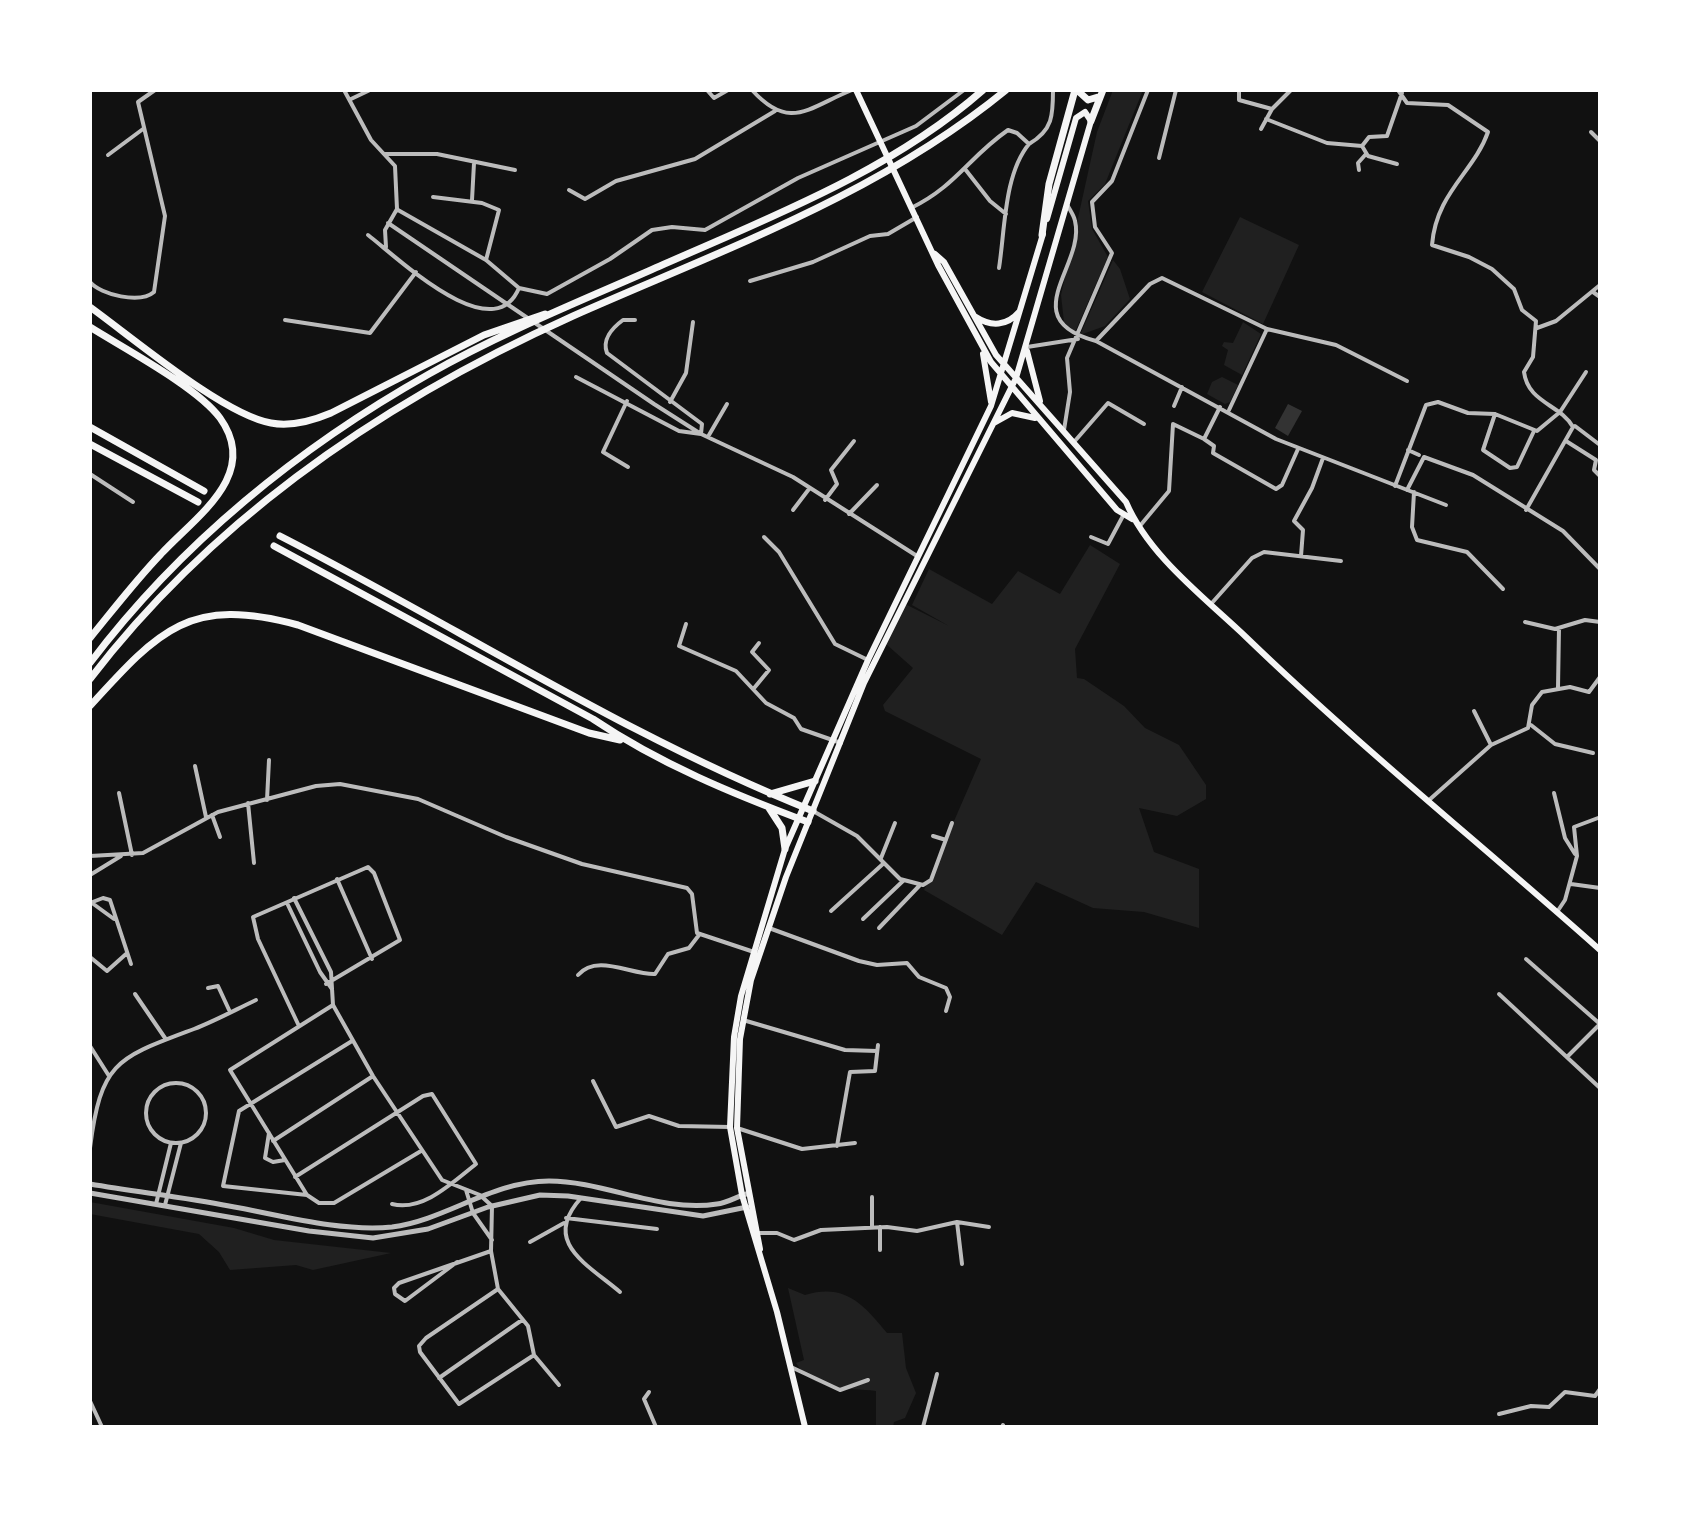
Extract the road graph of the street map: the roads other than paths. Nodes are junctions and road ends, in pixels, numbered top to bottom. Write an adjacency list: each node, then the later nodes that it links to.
1 (155, 90): 24 (street)
2 (344, 90): 19 (street)
3 (370, 90): 19 (street)
4 (707, 90): 5 (street)
5 (728, 90)
6 (752, 90): 21 (street)
7 (854, 90): 21 (street); 28 (highway)
8 (964, 90): 28 (street)
9 (983, 90): 64 (highway)
10 (1006, 90): 151 (highway)
11 (1053, 90): 29 (street)
12 (1076, 90): 18 (highway); 50 (highway)
13 (1148, 90): 72 (street)
14 (1176, 90): 34 (street)
15 (1239, 90): 20 (street)
16 (1291, 90): 20 (street)
17 (1400, 92): 30 (street); 70 (street)
18 (1101, 93): 23 (highway)
19 (351, 99): 31 (street)
20 (1272, 109): 22 (street)
21 (775, 111): 40 (street)
22 (1266, 119): 25 (street); 30 (street)
23 (1091, 121): 43 (highway); 50 (highway)
24 (143, 129): 33 (street); 57 (street)
25 (1261, 129)
26 (1591, 132): 27 (street)
27 (1600, 141)
28 (880, 144): 44 (highway); 59 (street)
29 (1029, 144): 37 (street); 46 (street)
30 (1362, 146): 32 (street)
31 (385, 154): 35 (street); 45 (street)
32 (1366, 154): 36 (street); 39 (street)
33 (108, 155)
34 (1159, 158)
35 (474, 163): 38 (street); 42 (street)
36 (1397, 164)
37 (965, 169): 44 (street); 46 (street)
38 (515, 170)
39 (1359, 170)
40 (569, 190)
41 (433, 197): 42 (street)
42 (472, 201): 53 (street)
43 (1067, 204): 72 (street); 75 (highway)
44 (911, 208): 47 (highway)
45 (397, 209): 48 (street); 53 (street)
46 (1006, 214): 54 (street)
47 (917, 217): 52 (highway); 56 (street)
48 (388, 223): 51 (street); 101 (street)
49 (368, 235): 51 (street)
50 (1042, 235): 62 (highway)
51 (386, 248): 55 (street)
52 (935, 254): 65 (highway); 74 (highway)
53 (486, 260): 59 (street)
54 (999, 268)
55 (416, 272): 59 (street); 66 (street)
56 (750, 281)
57 (90, 282)
58 (1600, 285): 60 (street)
59 (519, 288)
60 (1593, 292): 61 (street); 70 (street)
61 (1600, 297)
62 (1022, 305): 65 (highway); 76 (highway)
63 (90, 307): 64 (highway)
64 (562, 309): 149 (highway)
65 (973, 315): 76 (highway)
66 (285, 320)
67 (635, 320): 85 (street)
68 (693, 322): 85 (street)
69 (90, 327): 146 (highway)
70 (1537, 328): 92 (street)
71 (1267, 329): 73 (street); 81 (street); 91 (street)
72 (1078, 338): 73 (street); 75 (street); 100 (street)
73 (1096, 341): 82 (street)
74 (980, 344): 78 (highway); 87 (highway)
75 (1027, 347): 80 (highway); 89 (highway)
76 (1004, 365): 78 (highway); 80 (highway)
77 (1586, 372): 92 (street)
78 (1001, 376): 83 (highway); 87 (highway)
79 (576, 377): 84 (street)
80 (1016, 378): 83 (highway); 89 (highway)
81 (1407, 381)
82 (1182, 387): 88 (street); 90 (street)
83 (1011, 389): 94 (highway); 95 (highway)
84 (627, 401): 101 (street); 113 (street)
85 (670, 402): 101 (street)
86 (727, 404): 102 (street)
87 (991, 406): 136 (highway)
88 (1174, 406)
89 (1042, 407): 100 (highway)
90 (1220, 407): 91 (street); 103 (street)
91 (1229, 410): 109 (street)
92 (1560, 412): 97 (street); 99 (street)
93 (1495, 414): 99 (street); 99 (street); 110 (street)
94 (1038, 419): 95 (highway); 129 (highway)
95 (992, 424): 160 (highway)
96 (1144, 424): 106 (street)
97 (1573, 425): 105 (street); 108 (street)
98 (90, 427): 120 (highway)
99 (1534, 431)
100 (1064, 432): 106 (highway)
101 (701, 434): 102 (street)
102 (709, 435): 118 (street)
103 (1204, 439): 109 (street); 131 (street)
104 (854, 441): 122 (street)
105 (1566, 441): 115 (street); 127 (street)
106 (1073, 443): 130 (highway)
107 (90, 444): 124 (highway)
108 (1600, 445)
109 (1298, 449): 112 (street)
110 (1408, 450): 111 (street); 117 (street)
111 (1419, 455)
112 (1323, 458): 117 (street); 137 (street)
113 (628, 467)
114 (90, 474): 123 (street)
115 (1600, 476)
116 (877, 485): 128 (street)
117 (1395, 486): 119 (street)
118 (809, 489): 122 (street); 126 (street)
119 (1407, 490): 121 (street); 127 (street)
120 (204, 491)
121 (1414, 492): 125 (street); 140 (street)
122 (825, 500): 128 (street)
123 (133, 502)
124 (198, 502)
125 (1446, 505)
126 (793, 510)
127 (1526, 510): 139 (street)
128 (849, 514): 136 (street)
129 (1124, 514): 130 (highway); 134 (street)
130 (1133, 520): 131 (highway)
131 (1139, 527): 141 (highway)
132 (280, 536): 168 (highway)
133 (764, 537): 148 (street)
134 (1091, 537)
135 (274, 546): 159 (highway)
136 (917, 556): 148 (highway)
137 (1301, 557): 138 (street); 141 (street)
138 (1341, 561)
139 (1599, 566)
140 (1503, 589)
141 (1211, 604): 170 (highway)
142 (1525, 622): 145 (street)
143 (1600, 622): 145 (street)
144 (686, 624): 152 (street)
145 (1559, 628): 153 (street)
146 (90, 638)
147 (759, 643): 152 (street)
148 (868, 660): 160 (highway)
149 (91, 661)
150 (1600, 677): 154 (street)
151 (90, 679)
152 (755, 687): 160 (street)
153 (1558, 688): 154 (street); 158 (street)
154 (1590, 692): 155 (street)
155 (1600, 692)
156 (90, 706): 159 (highway)
157 (1474, 711): 161 (street)
158 (1530, 725): 161 (street); 162 (street)
159 (628, 742): 172 (highway)
160 (837, 742): 165 (highway); 174 (highway)
161 (1491, 745): 170 (street)
162 (1593, 753)
163 (269, 760): 169 (street)
164 (195, 766): 175 (street)
165 (815, 781): 168 (highway); 173 (highway)
166 (119, 793): 185 (street)
167 (1554, 793): 188 (street)
168 (768, 795): 173 (highway)
169 (267, 800): 171 (street); 206 (street)
170 (1427, 802): 201 (highway)
171 (248, 803): 175 (street); 190 (street)
172 (765, 805): 176 (highway); 184 (highway)
173 (804, 807): 174 (highway); 176 (highway)
174 (813, 811): 178 (highway); 189 (street)
175 (209, 816): 182 (street); 185 (street)
176 (799, 818): 178 (highway); 184 (highway)
177 (1598, 818): 188 (street)
178 (808, 822): 204 (highway)
179 (895, 823): 189 (street)
180 (952, 823): 183 (street)
181 (933, 836): 183 (street)
182 (220, 837)
183 (946, 840): 195 (street)
184 (785, 849): 204 (highway)
185 (132, 855): 187 (street)
186 (90, 856): 187 (street)
187 (121, 856): 191 (street)
188 (1577, 856): 194 (street)
189 (882, 860): 193 (street); 200 (street)
190 (254, 863)
191 (90, 875)
192 (337, 879): 197 (street); 211 (street); 211 (street)
193 (904, 880): 195 (street); 202 (street)
194 (1571, 884): 196 (street); 201 (street)
195 (920, 885): 205 (street)
196 (1600, 888)
197 (294, 898): 198 (street); 215 (street)
198 (286, 902): 216 (street); 226 (street)
199 (91, 903): 203 (street); 203 (street)
200 (831, 911)
201 (1556, 914): 207 (highway)
202 (863, 919)
203 (115, 920): 209 (street)
204 (766, 928): 208 (highway); 223 (street)
205 (879, 928)
206 (699, 935): 208 (street); 214 (street)
207 (1600, 950)
208 (756, 953): 225 (highway); 241 (highway)
209 (126, 954): 210 (street); 213 (street)
210 (90, 957)
211 (372, 959): 215 (street)
212 (1526, 959): 227 (street)
213 (131, 964)
214 (578, 975)
215 (332, 980): 216 (street); 218 (street)
216 (326, 984): 218 (street)
217 (208, 988): 224 (street)
218 (332, 989): 222 (street)
219 (135, 994): 228 (street)
220 (1499, 994): 231 (street)
221 (256, 1000): 224 (street)
222 (333, 1005): 226 (street); 229 (street)
223 (946, 1011)
224 (230, 1012): 228 (street)
225 (743, 1020): 232 (street); 241 (highway)
226 (298, 1024): 238 (street)
227 (1600, 1024): 231 (street)
228 (165, 1038): 234 (street)
229 (352, 1040): 235 (street); 238 (street)
230 (90, 1046): 234 (street)
231 (1568, 1056): 237 (street)
232 (876, 1065): 233 (street); 247 (street)
233 (884, 1067)
234 (109, 1076): 240 (street)
235 (373, 1076): 239 (street); 243 (street)
236 (593, 1081): 241 (street)
237 (1600, 1088)
238 (251, 1105): 242 (street); 258 (street)
239 (397, 1112): 249 (street); 251 (street); 253 (street)
240 (92, 1120): 248 (street)
241 (734, 1127): 247 (street); 256 (highway)
242 (269, 1133): 243 (street); 250 (street)
243 (273, 1141): 250 (street)
244 (171, 1143): 245 (street); 245 (street); 257 (street)
245 (181, 1143): 260 (street)
246 (855, 1143): 247 (street)
247 (837, 1146)
248 (90, 1148)
249 (421, 1151): 253 (street); 258 (street)
250 (285, 1160): 251 (street)
251 (295, 1177): 258 (street)
252 (90, 1184): 257 (street)
253 (448, 1184): 254 (street); 265 (street)
254 (466, 1190): 259 (street); 263 (street)
255 (90, 1193): 264 (street)
256 (745, 1194): 259 (street); 268 (highway)
257 (158, 1195): 260 (street); 264 (street)
258 (307, 1195)
259 (480, 1195): 263 (street); 267 (street)
260 (167, 1197): 263 (street); 266 (street)
261 (872, 1197): 272 (street)
262 (581, 1198): 267 (street); 268 (street); 270 (street)
263 (469, 1200): 269 (street)
264 (156, 1204): 266 (street)
265 (392, 1204)
266 (165, 1205): 269 (street)
267 (492, 1206): 269 (street); 277 (street)
268 (748, 1207): 276 (highway); 279 (highway)
269 (473, 1213): 277 (street)
270 (565, 1220): 275 (street); 278 (street); 285 (street)
271 (957, 1222): 273 (street); 274 (street); 283 (street)
272 (872, 1227): 273 (street); 276 (street)
273 (880, 1227): 280 (street)
274 (989, 1227)
275 (657, 1229)
276 (757, 1233): 279 (highway)
277 (492, 1240): 281 (street)
278 (530, 1242)
279 (760, 1249): 288 (highway)
280 (880, 1250)
281 (491, 1251): 282 (street); 284 (street)
282 (457, 1262): 282 (street)
283 (962, 1264)
284 (498, 1289): 286 (street); 290 (street)
285 (620, 1292)
286 (522, 1320): 287 (street); 290 (street)
287 (534, 1355): 290 (street); 292 (street)
288 (791, 1367): 291 (street); 299 (highway)
289 (937, 1374): 300 (street)
290 (439, 1378)
291 (868, 1380)
292 (559, 1385)
293 (1600, 1389): 296 (street)
294 (649, 1392): 298 (street)
295 (90, 1401): 297 (street)
296 (1499, 1414)
297 (102, 1427)
298 (656, 1427)
299 (805, 1427)
300 (923, 1427)

